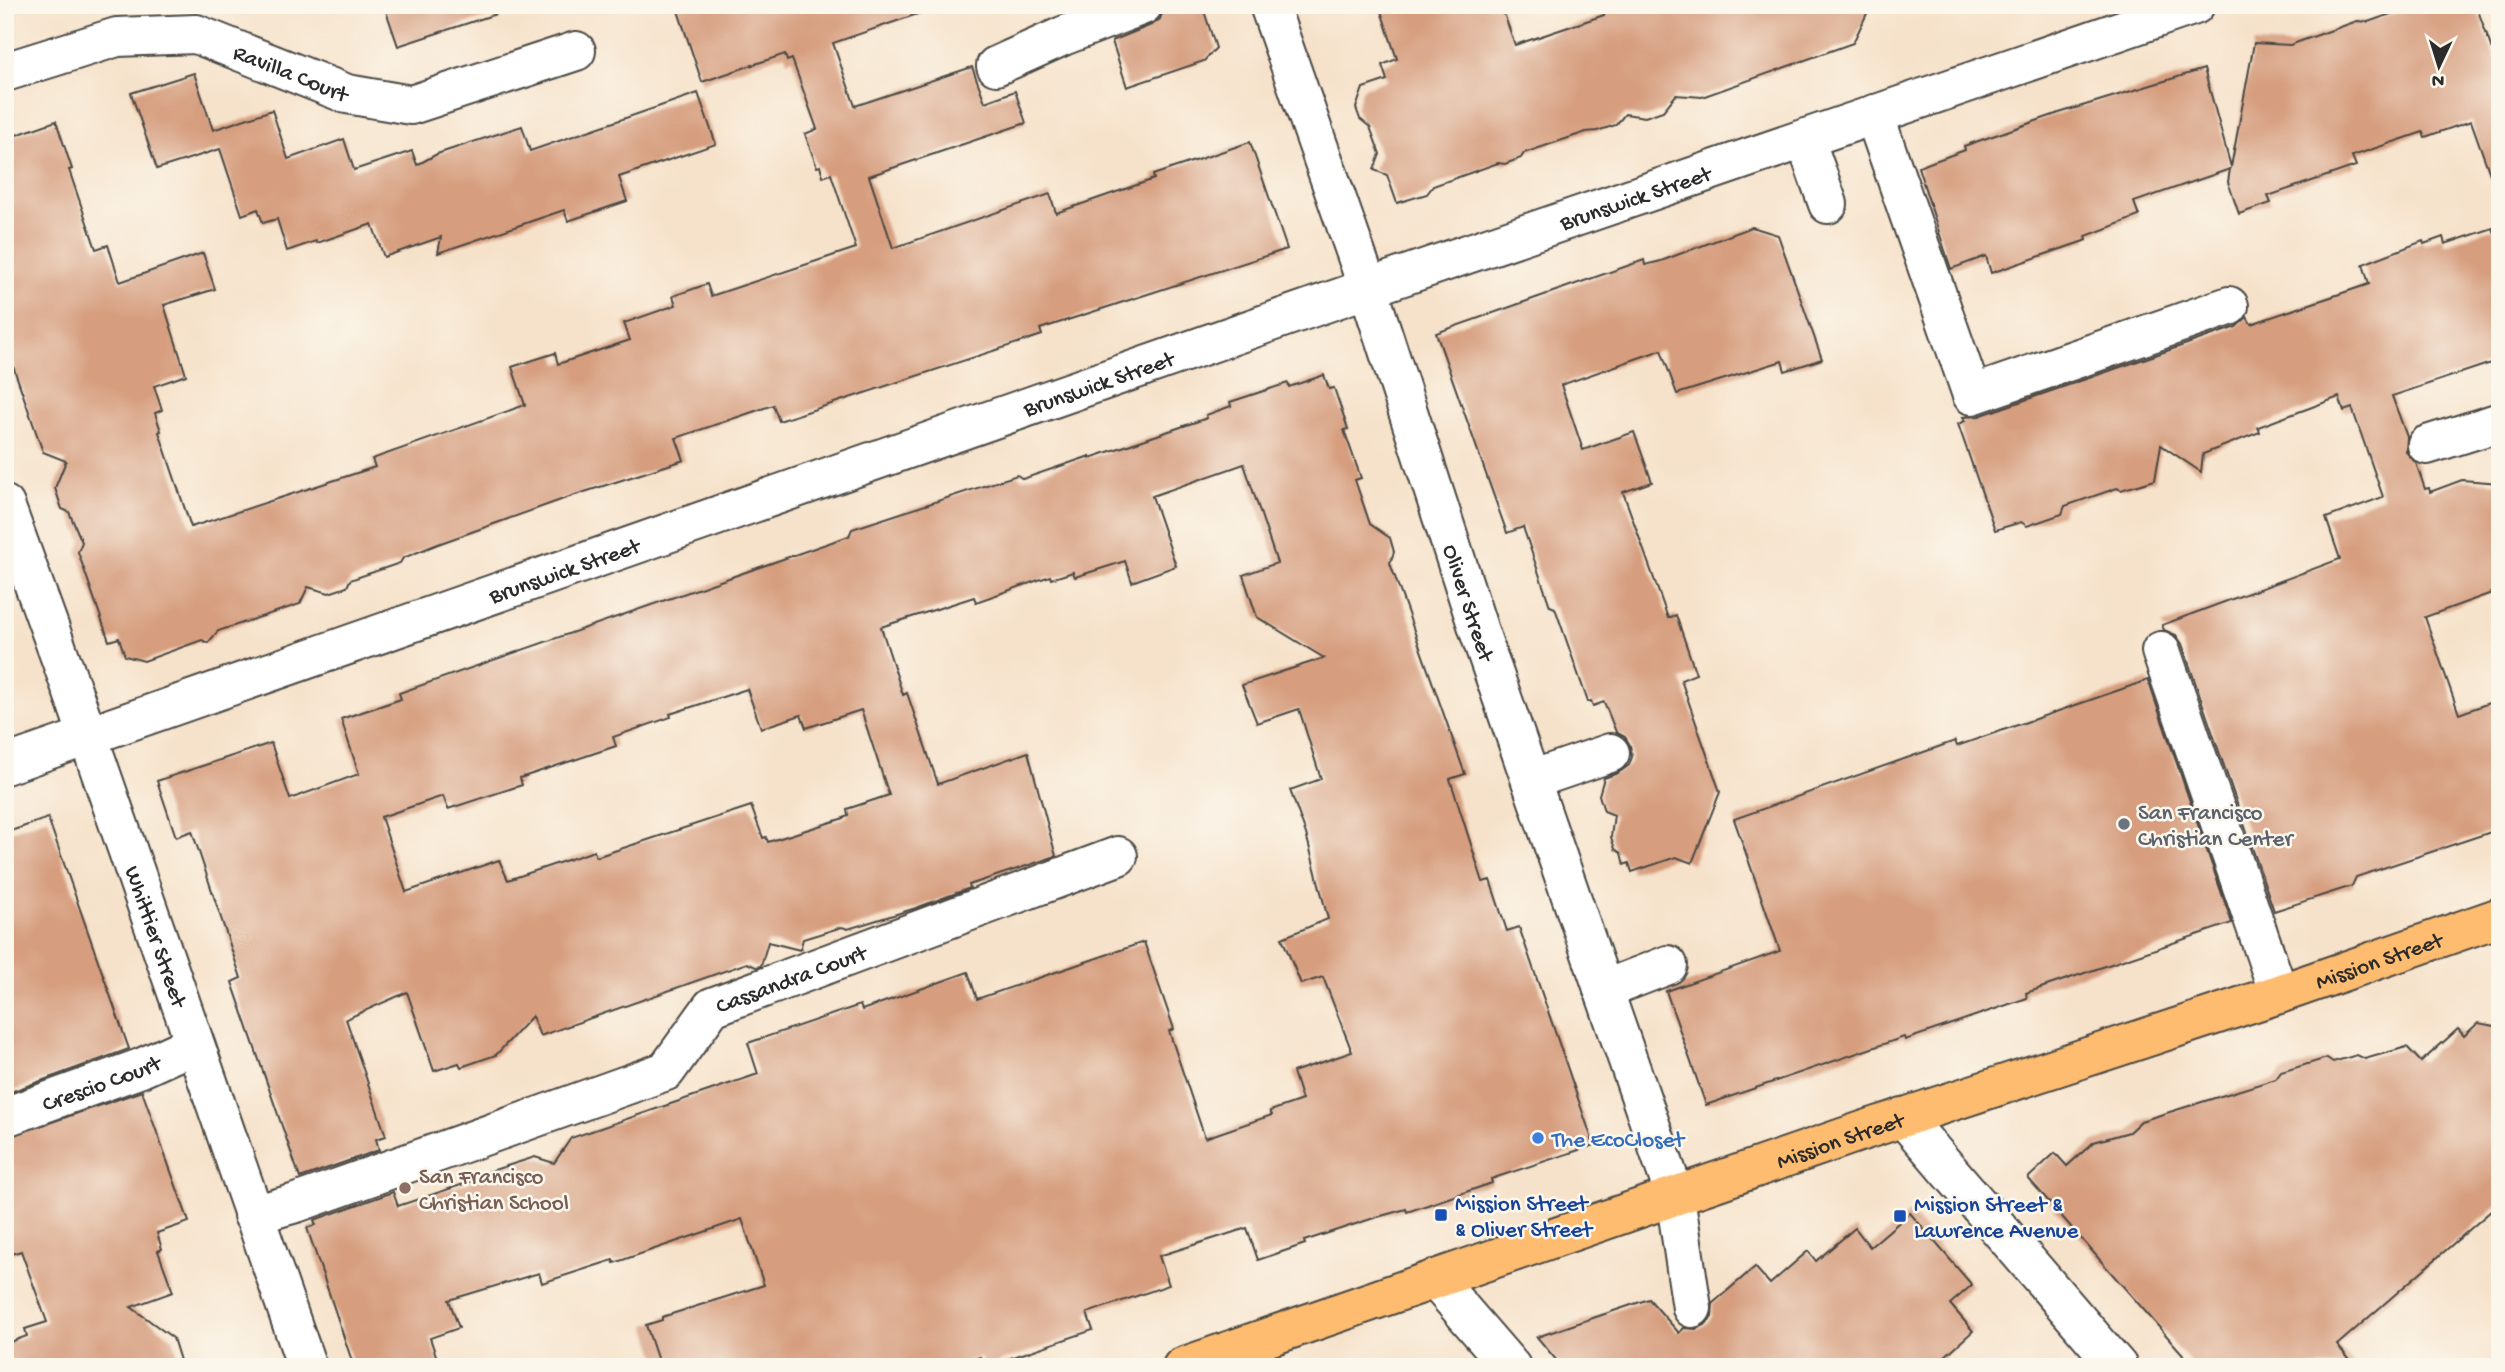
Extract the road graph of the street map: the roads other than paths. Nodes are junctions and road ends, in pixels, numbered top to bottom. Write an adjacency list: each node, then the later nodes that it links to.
1 (1143, 5): 5 (street)
2 (1269, 5): 10 (street, Oliver Street)
3 (2195, 5): 7 (street, Brunswick Street)
4 (576, 51): 6 (street, Ravilla Court)
5 (996, 66)
6 (5, 72)
7 (1874, 114): 8 (street, Brunswick Street); 11 (street)
8 (1805, 139): 9 (street); 10 (street, Brunswick Street)
9 (1828, 205)
10 (1368, 288): 16 (street, Brunswick Street); 19 (street, Oliver Street)
11 (2229, 306)
12 (2500, 422): 13 (street)
13 (2427, 445)
14 (5, 505): 16 (street, Whittier Street)
15 (2161, 650): 24 (street)
16 (87, 736): 18 (street, Brunswick Street); 25 (street, Whittier Street)
17 (1610, 753): 19 (street)
18 (5, 765)
19 (1531, 780): 23 (street, Oliver Street)
20 (1118, 856): 29 (street, Cassandra Court)
21 (2500, 917): 24 (main road, Mission Street)
22 (1668, 965): 23 (street)
23 (1604, 990): 28 (street, Oliver Street)
24 (2279, 994): 27 (main road, Mission Street)
25 (194, 1044): 26 (street, Crescio Court); 29 (street, Whittier Street)
26 (5, 1117)
27 (1903, 1117): 28 (main road, Mission Street); 35 (street)
28 (1675, 1196): 30 (main road, Mission Street); 31 (street, Oliver Street)
29 (253, 1215): 32 (street, Whittier Street)
30 (1435, 1279): 33 (main road, Mission Street); 34 (street)
31 (1692, 1308)
32 (307, 1367)
33 (1182, 1367)
34 (1511, 1367)
35 (2118, 1367)

